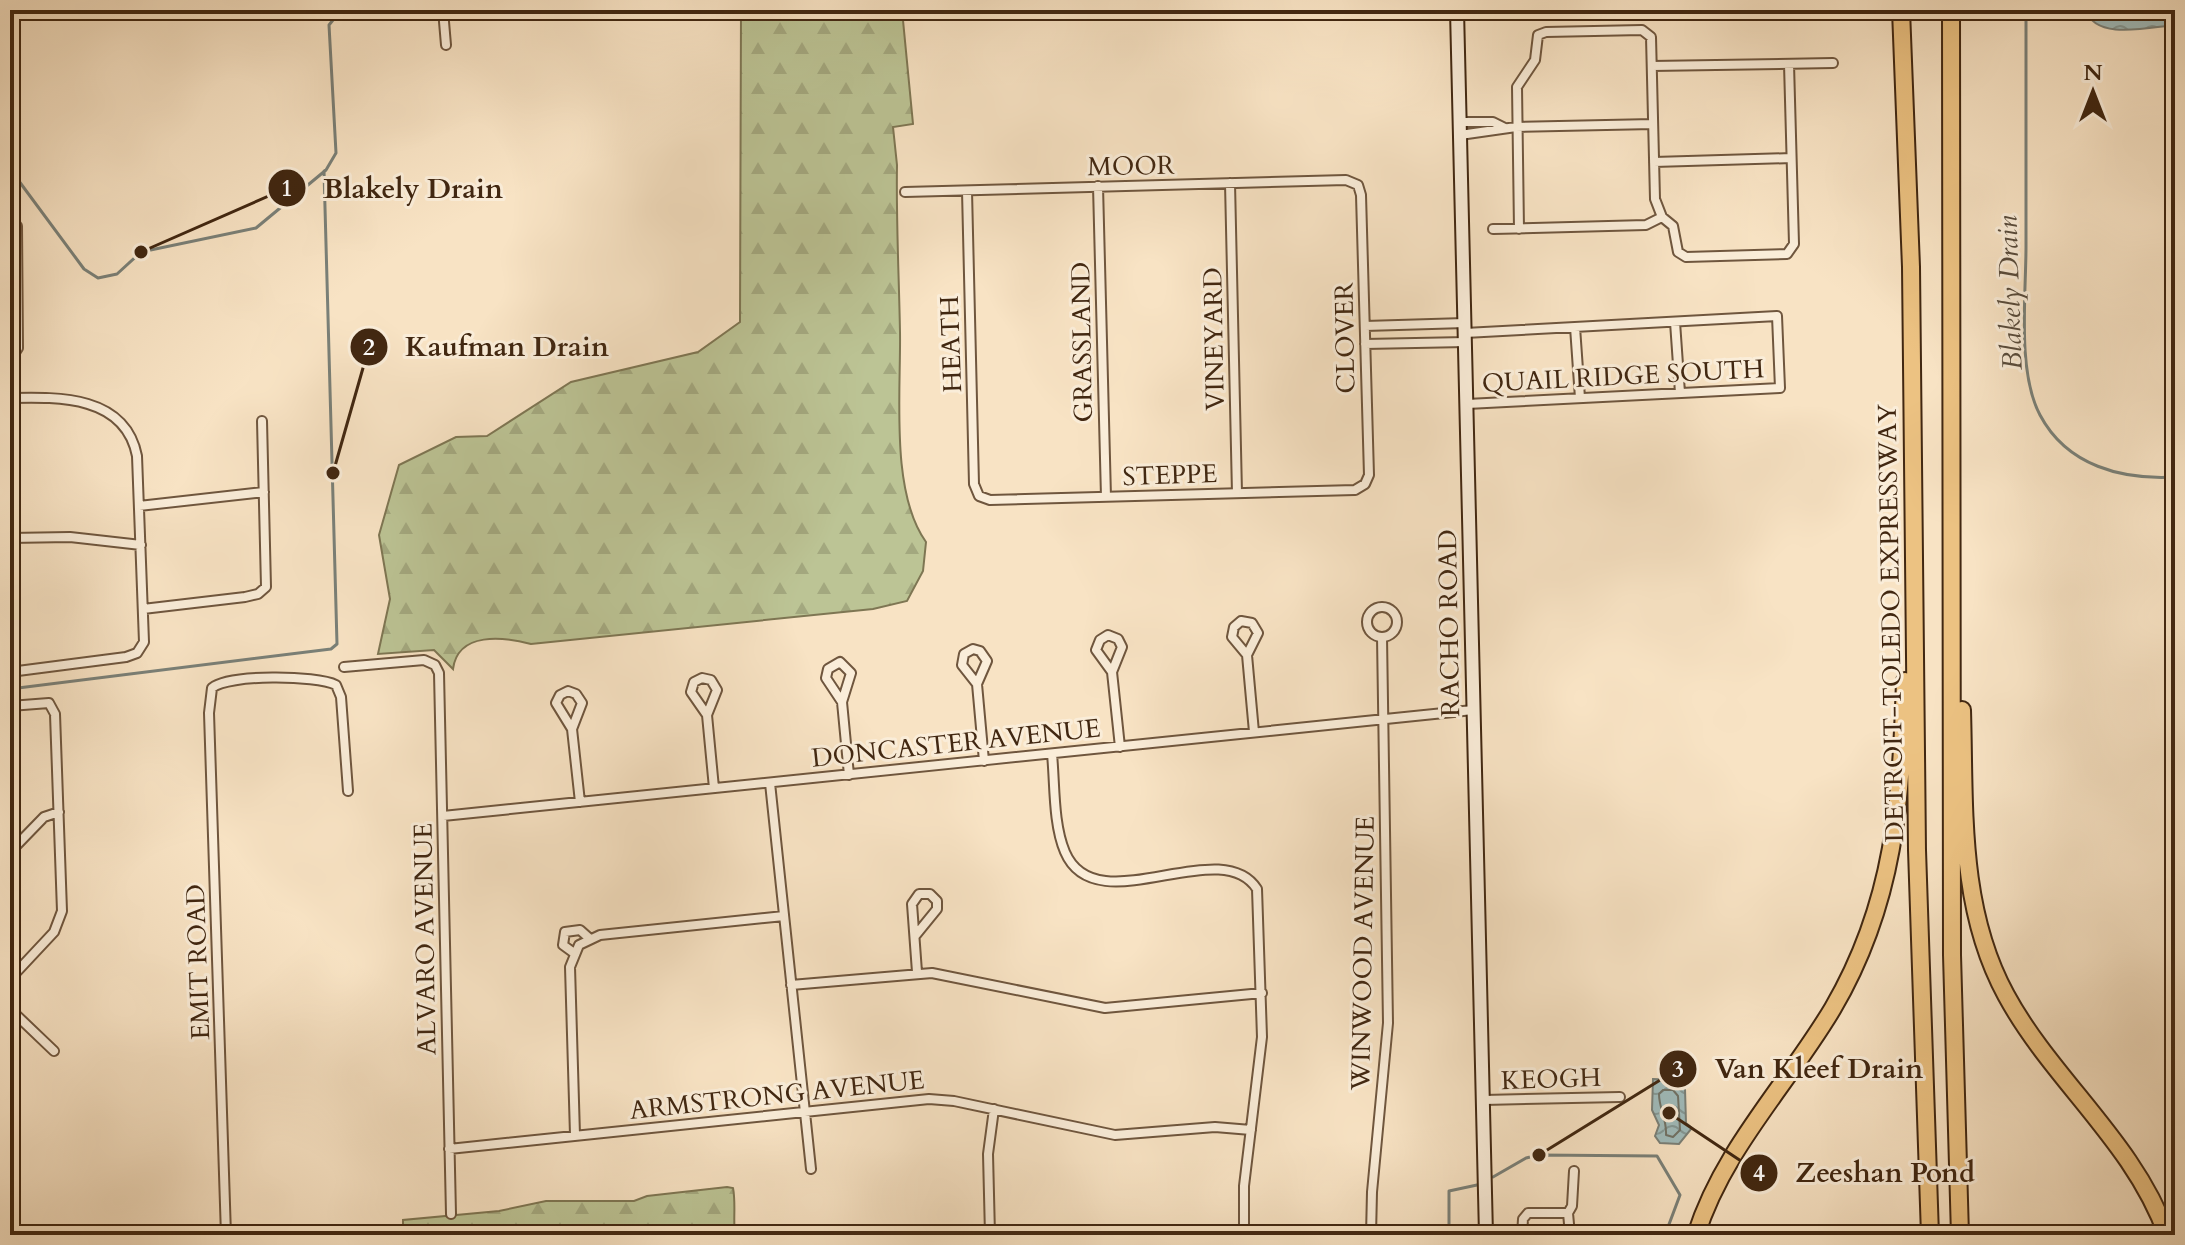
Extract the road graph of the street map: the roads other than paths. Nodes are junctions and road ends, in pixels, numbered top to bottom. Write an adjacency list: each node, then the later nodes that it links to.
1 (443, 10): 5 (street)
2 (1457, 10): 11 (street, RACHO ROAD)
3 (1901, 10): 34 (highway, DETROIT-TOLEDO EXPRESSWAY)
4 (1951, 10): 41 (highway)
5 (446, 45)
6 (1833, 63): 7 (street)
7 (1789, 64): 8 (street); 12 (street)
8 (1652, 66): 9 (street); 10 (street)
9 (1653, 124): 10 (street); 13 (street)
10 (1516, 127): 11 (street); 22 (street)
11 (1460, 129): 26 (street, RACHO ROAD)
12 (1791, 158): 13 (street); 19 (street)
13 (1654, 162): 19 (street)
14 (1230, 183): 15 (street, MOOR); 16 (street, MOOR); 37 (street, VINEYARD)
15 (1358, 185): 24 (street, CLOVER)
16 (1098, 186): 17 (street, MOOR); 39 (street, GRASSLAND)
17 (967, 191): 18 (street, MOOR); 38 (street, HEATH)
18 (905, 192)
19 (1662, 217): 22 (street)
20 (17, 226): 28 (street)
21 (1493, 229): 22 (street)
22 (1519, 229)
23 (1675, 322): 25 (street); 29 (street); 29 (street, QUAIL RIDGE SOUTH)
24 (1365, 326): 26 (street); 27 (street, CLOVER)
25 (1575, 327): 26 (street); 31 (street)
26 (1465, 332): 27 (street); 32 (street, RACHO ROAD)
27 (1365, 344): 35 (street, CLOVER)
28 (10, 360)
29 (1680, 393): 31 (street, QUAIL RIDGE SOUTH)
30 (10, 398): 40 (street)
31 (1580, 398): 32 (street, QUAIL RIDGE SOUTH)
32 (1467, 404): 54 (street, RACHO ROAD)
33 (262, 421): 36 (street)
34 (1913, 475): 98 (highway); 99 (highway, DETROIT-TOLEDO EXPRESSWAY)
35 (1361, 488): 37 (street, STEPPE)
36 (264, 492): 40 (street); 44 (street)
37 (1237, 493): 39 (street, STEPPE)
38 (979, 496): 39 (street, STEPPE)
39 (1106, 497)
40 (139, 506): 43 (street)
41 (1951, 509): 100 (highway); 101 (highway)
42 (10, 538): 43 (street)
43 (141, 545): 44 (street)
44 (143, 609): 49 (street)
45 (10, 625): 49 (street)
46 (1382, 637): 56 (street, WINWOOD AVENUE)
47 (1247, 655): 58 (street)
48 (344, 667): 68 (street, ALVARO AVENUE)
49 (11, 672)
50 (1112, 672): 59 (street)
51 (977, 684): 61 (street)
52 (842, 702): 52 (street); 62 (street)
53 (10, 706): 67 (street)
54 (1473, 710): 56 (street, DONCASTER AVENUE); 81 (street, RACHO ROAD)
55 (707, 715): 64 (street)
56 (1383, 720): 58 (street, DONCASTER AVENUE); 94 (street, WINWOOD AVENUE)
57 (572, 729): 66 (street)
58 (1254, 732): 59 (street, DONCASTER AVENUE)
59 (1120, 747): 60 (street, DONCASTER AVENUE)
60 (1052, 754): 61 (street, DONCASTER AVENUE); 77 (street)
61 (984, 761): 62 (street, DONCASTER AVENUE)
62 (849, 775): 63 (street, DONCASTER AVENUE)
63 (770, 783): 64 (street, DONCASTER AVENUE); 70 (street)
64 (714, 788): 66 (street, DONCASTER AVENUE)
65 (348, 791): 91 (street, EMIT ROAD)
66 (580, 802): 68 (street, DONCASTER AVENUE)
67 (59, 812): 69 (street); 75 (street)
68 (443, 816): 86 (street, ALVARO AVENUE)
69 (10, 852)
70 (784, 916): 72 (street); 76 (street)
71 (915, 936): 71 (street); 74 (street)
72 (589, 938): 73 (street); 73 (street)
73 (574, 953): 85 (street)
74 (917, 972): 76 (street); 77 (street)
75 (10, 979)
76 (791, 985): 83 (street)
77 (1262, 993): 84 (street)
78 (10, 1009): 79 (street)
79 (54, 1051)
80 (1620, 1097): 81 (street, KEOGH)
81 (1484, 1100): 95 (street, RACHO ROAD)
82 (994, 1109): 83 (street, ARMSTRONG AVENUE); 84 (street, ARMSTRONG AVENUE); 92 (street)
83 (804, 1112): 85 (street, ARMSTRONG AVENUE); 87 (street)
84 (1251, 1130): 93 (street)
85 (575, 1135): 86 (street, ARMSTRONG AVENUE)
86 (449, 1149): 90 (street, ALVARO AVENUE)
87 (811, 1169)
88 (1574, 1171): 89 (street)
89 (1568, 1213): 96 (street); 97 (street)
90 (451, 1214)
91 (226, 1235)
92 (990, 1235)
93 (1244, 1235)
94 (1371, 1235)
95 (1486, 1235)
96 (1522, 1235)
97 (1570, 1235)
98 (1696, 1235)
99 (1930, 1235)
100 (1960, 1235)
101 (2167, 1235)

